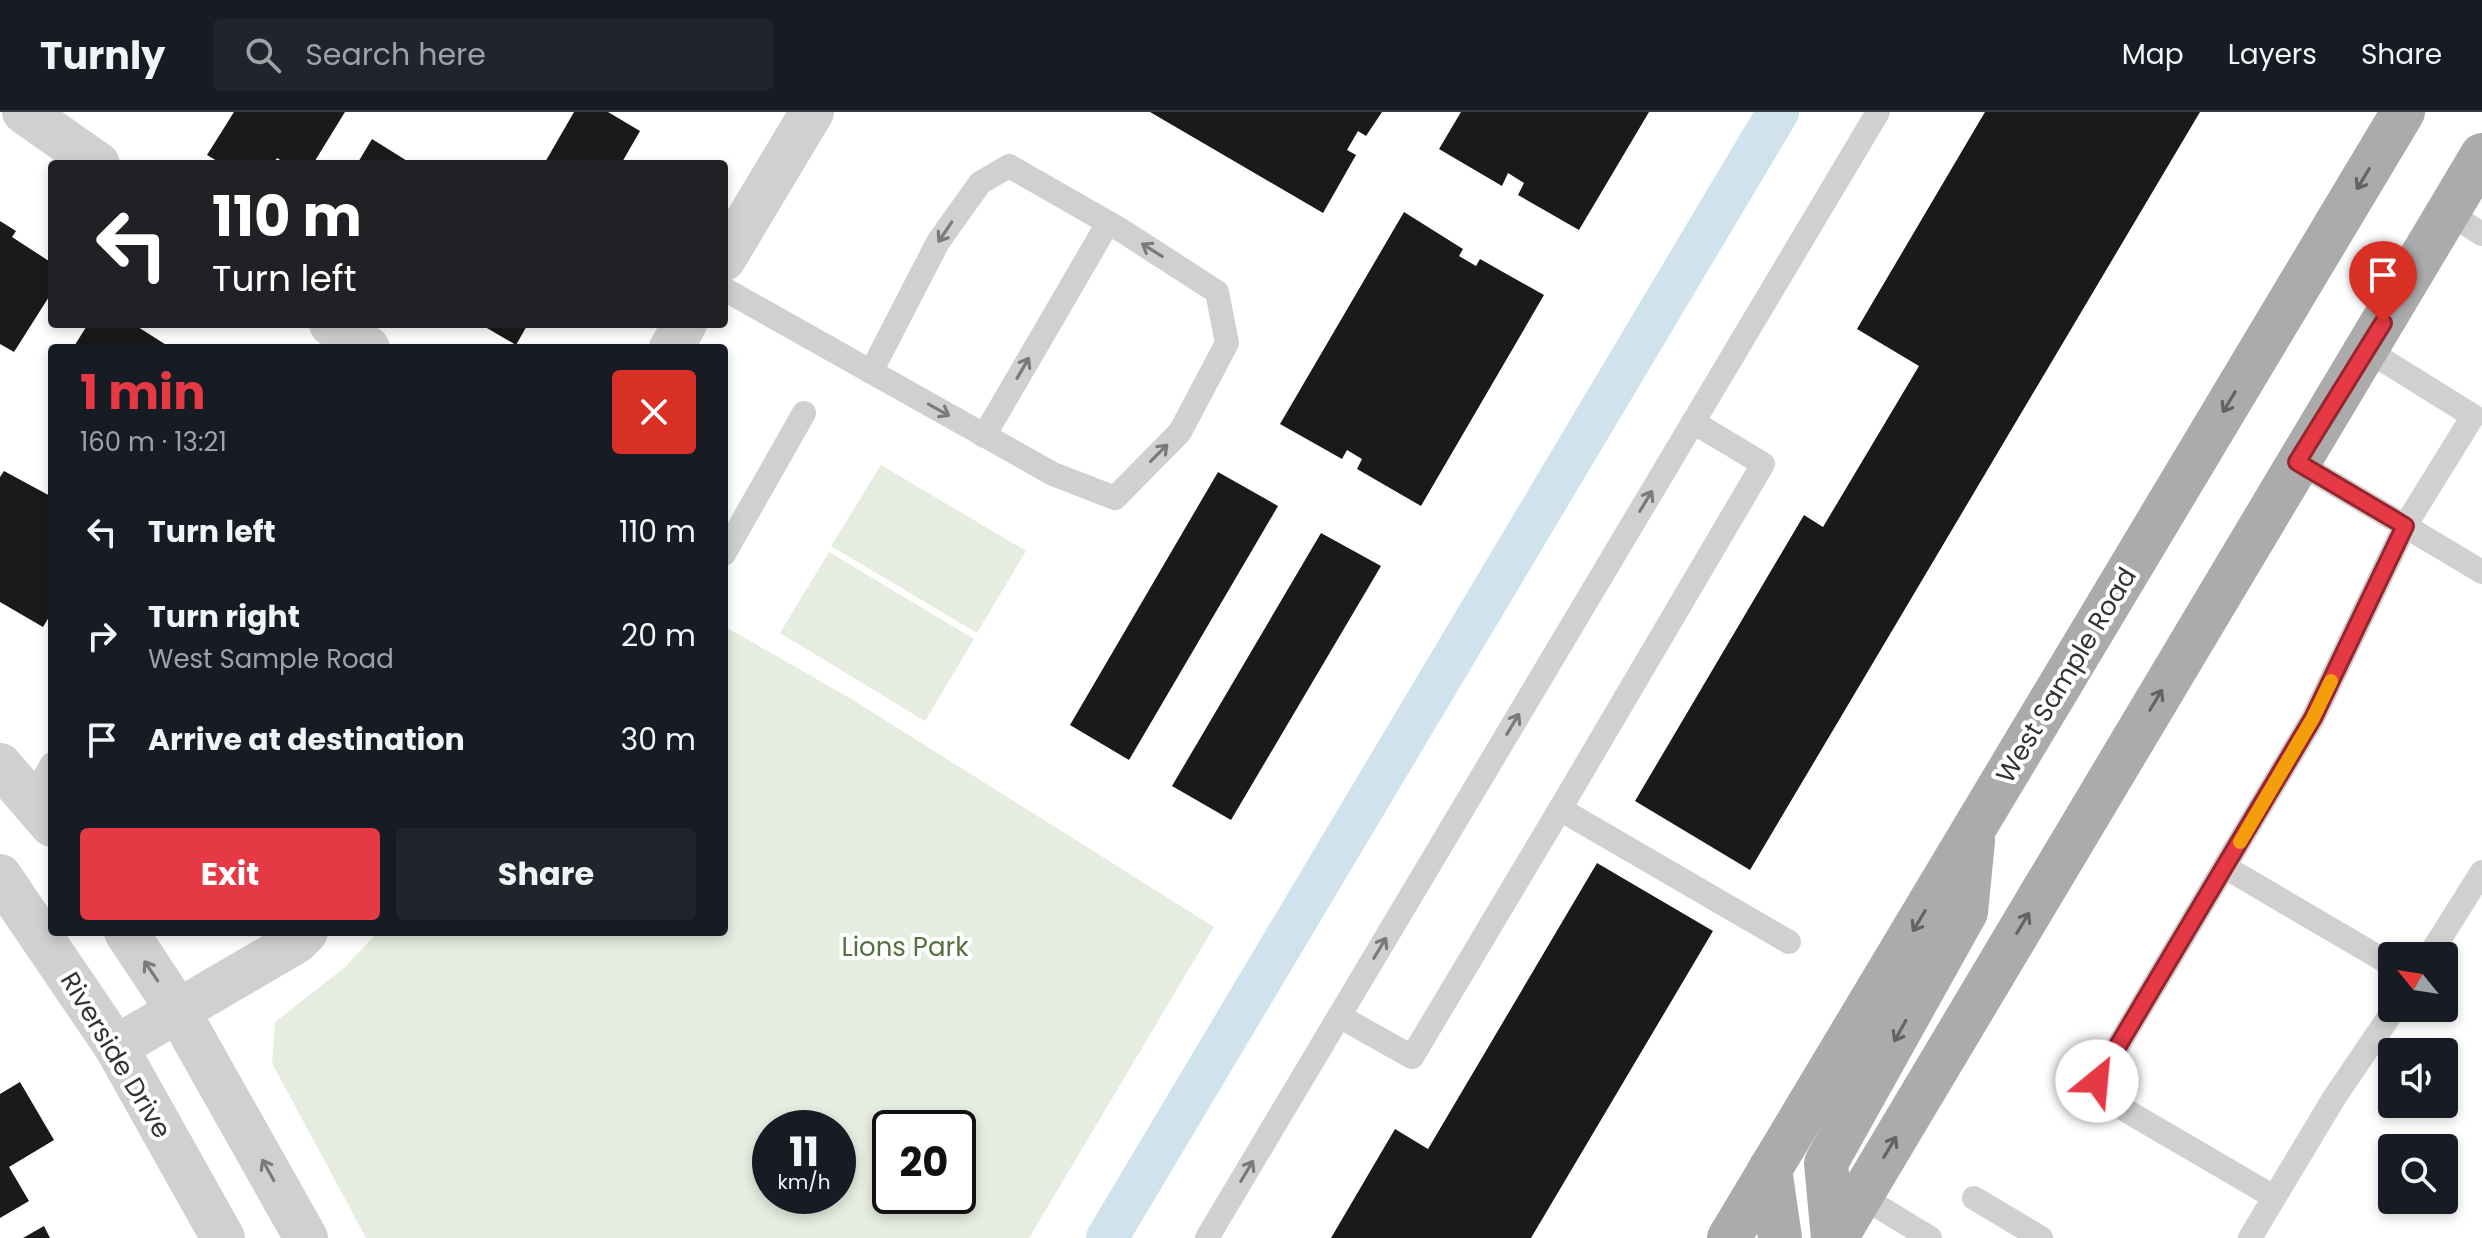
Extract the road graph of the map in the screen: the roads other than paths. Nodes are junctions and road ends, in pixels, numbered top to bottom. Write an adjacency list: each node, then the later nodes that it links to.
1 (24, 112): 6 (street)
2 (812, 112): 9 (street)
3 (1878, 112): 16 (lane)
4 (2403, 112): 25 (main road, West Sample Road, one-way to 25)
5 (2482, 155): 8 (main road)
6 (92, 160)
7 (1108, 223): 14 (lane, one-way to 14); 17 (lane, one-way to 7); 17 (lane, one-way to 7)
8 (2464, 223): 13 (main road)
9 (728, 252)
10 (728, 291): 14 (lane)
11 (337, 328): 12 (street)
12 (362, 344)
13 (2367, 350): 18 (main road); 19 (lane)
14 (871, 372): 17 (lane, one-way to 17)
15 (804, 413): 20 (lane)
16 (1693, 422): 24 (lane); 35 (lane, one-way to 16)
17 (984, 436)
18 (2297, 462): 19 (lane); 39 (main road, one-way to 18)
19 (2405, 526): 21 (lane); 26 (lane)
20 (728, 547)
21 (2482, 572)
22 (0, 765): 23 (street)
23 (45, 797)
24 (1560, 809): 31 (lane); 35 (lane)
25 (1974, 830): 38 (main road, West Sample Road, one-way to 38); 47 (main road, one-way to 47)
26 (2225, 867): 33 (lane); 40 (lane)
27 (2482, 872): 32 (lane)
28 (0, 876): 37 (street, Riverside Drive)
29 (129, 936): 34 (street, one-way to 29)
30 (302, 936): 34 (street)
31 (1789, 942)
32 (2438, 942)
33 (2378, 957)
34 (177, 1009): 37 (street); 43 (street, one-way to 34)
35 (1339, 1016): 44 (lane, one-way to 35)
36 (2386, 1022): 40 (lane)
37 (116, 1047): 42 (street, Riverside Drive)
38 (1770, 1169): 45 (main road, West Sample Road); 46 (main road)
39 (1861, 1196): 47 (main road); 48 (lane)
40 (2274, 1197): 50 (lane)
41 (1974, 1198): 49 (lane)
42 (223, 1238)
43 (306, 1238)
44 (1207, 1238)
45 (1729, 1238)
46 (1780, 1238)
47 (1835, 1238)
48 (1930, 1238)
49 (2041, 1238)
50 (2250, 1238)

